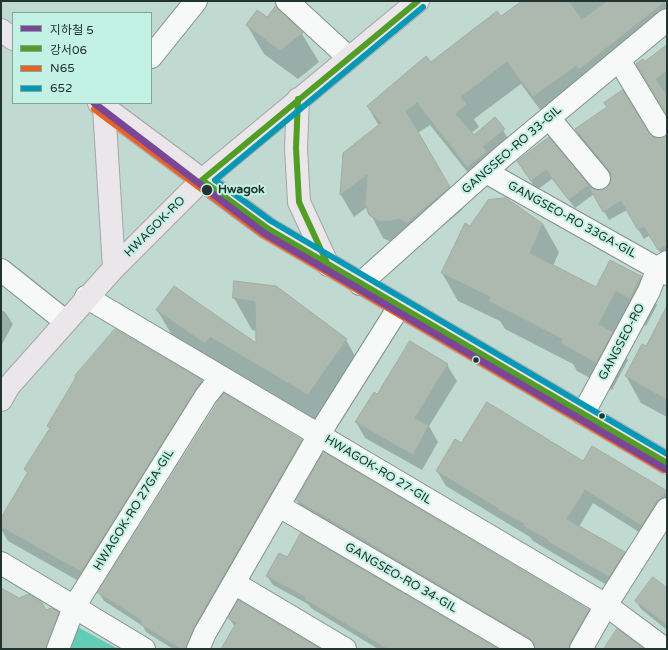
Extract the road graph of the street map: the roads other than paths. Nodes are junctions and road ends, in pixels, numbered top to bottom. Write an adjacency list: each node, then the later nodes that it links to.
1 (196, 1): 7 (street)
2 (286, 1): 8 (street)
3 (418, 1): 8 (main road, HWAGOK-RO)
4 (667, 20): 9 (street, GANGSEO-RO 33-GIL)
5 (1, 30): 6 (main road)
6 (12, 38)
7 (152, 56)
8 (349, 58): 10 (main road, HWAGOK-RO)
9 (619, 60): 12 (street, GANGSEO-RO 33-GIL); 13 (street)
10 (298, 99): 16 (main road, HWAGOK-RO); 17 (main road)
11 (104, 104): 16 (main road); 18 (main road)
12 (549, 118): 14 (street, GANGSEO-RO 33-GIL); 15 (street)
13 (659, 126)
14 (486, 172): 19 (street, GANGSEO-RO 33GA-GIL); 21 (street, GANGSEO-RO 33-GIL)
15 (599, 178)
16 (202, 180): 17 (main road); 18 (main road, HWAGOK-RO)
17 (328, 265): 21 (main road)
18 (114, 268): 22 (main road, HWAGOK-RO)
19 (664, 268): 27 (street, GANGSEO-RO)
20 (1, 270): 24 (street)
21 (360, 284): 23 (main road)
22 (86, 298): 24 (main road, HWAGOK-RO); 25 (street, HWAGOK-RO 27-GIL)
23 (399, 307): 27 (main road); 28 (street)
24 (65, 321): 26 (main road, HWAGOK-RO)
25 (221, 377): 28 (street, HWAGOK-RO 27-GIL); 35 (street, HWAGOK-RO 27GA-GIL)
26 (1, 400)
27 (583, 414): 29 (main road)
28 (320, 435): 30 (street); 34 (street, HWAGOK-RO 27-GIL)
29 (667, 463)
30 (279, 506): 33 (street); 40 (street, GANGSEO-RO 34-GIL)
31 (667, 509): 34 (street)
32 (1, 563): 35 (street)
33 (234, 583): 38 (street); 39 (street)
34 (606, 605): 41 (street); 42 (street, HWAGOK-RO 27-GIL)
35 (74, 607): 36 (street, HWAGOK-RO 27GA-GIL); 37 (street)
36 (58, 649)
37 (144, 649)
38 (198, 649)
39 (345, 649)
40 (523, 649)
41 (582, 649)
42 (664, 649)

